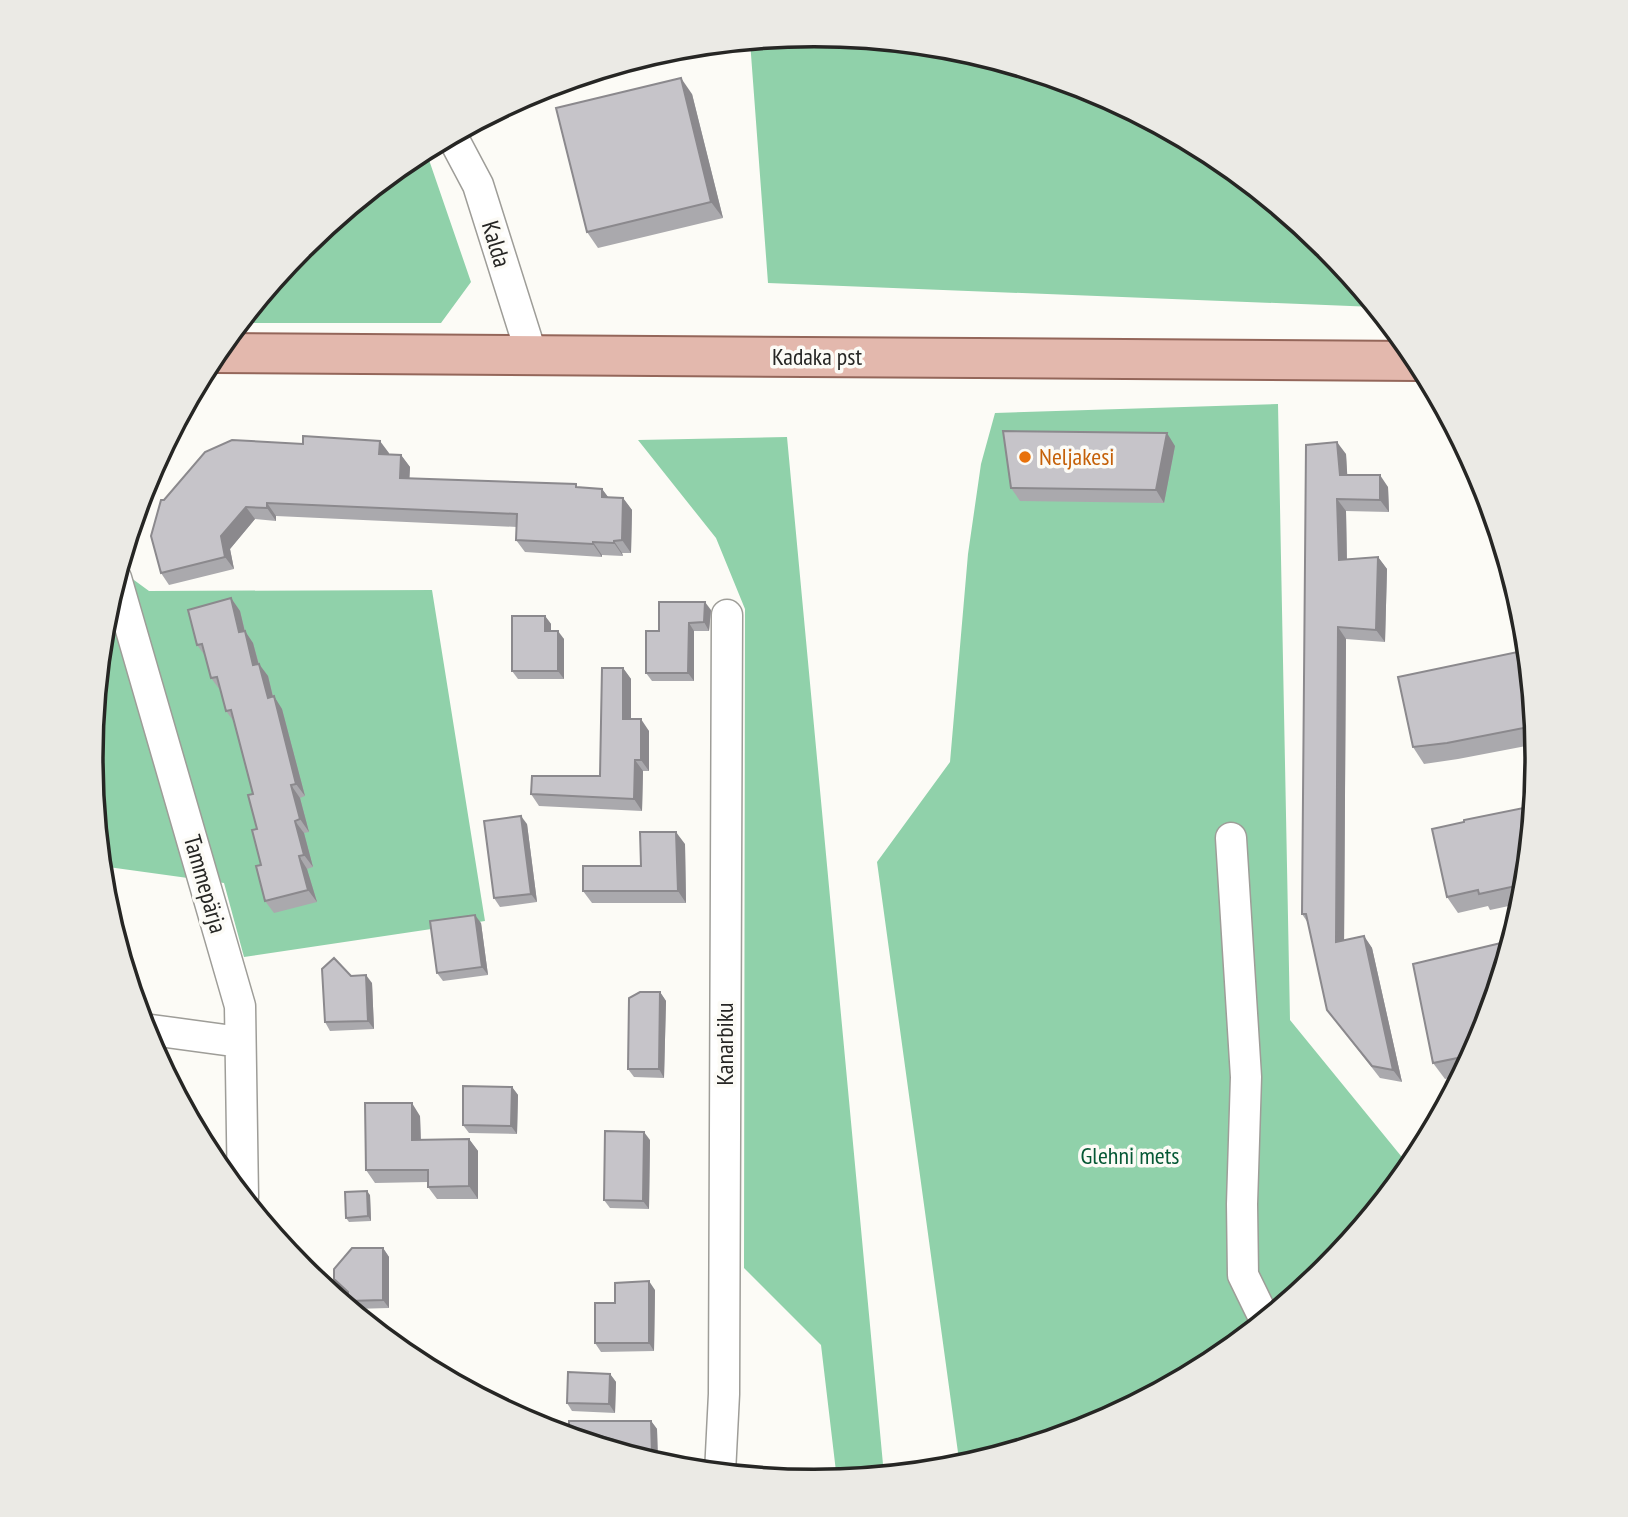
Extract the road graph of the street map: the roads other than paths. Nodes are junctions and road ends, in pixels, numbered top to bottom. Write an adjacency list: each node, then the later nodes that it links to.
1 (457, 144): 3 (street, Kalda)
2 (230, 353): 3 (main road, Kadaka pst)
3 (532, 356): 4 (main road, Kadaka pst)
4 (1403, 361)
5 (122, 597): 9 (street, Tammepärja)
6 (727, 615): 12 (street, Kanarbiku)
7 (1231, 838): 11 (street)
8 (157, 1031): 9 (street)
9 (240, 1042): 10 (street, Tammepärja)
10 (243, 1181)
11 (1261, 1311)
12 (720, 1464)

